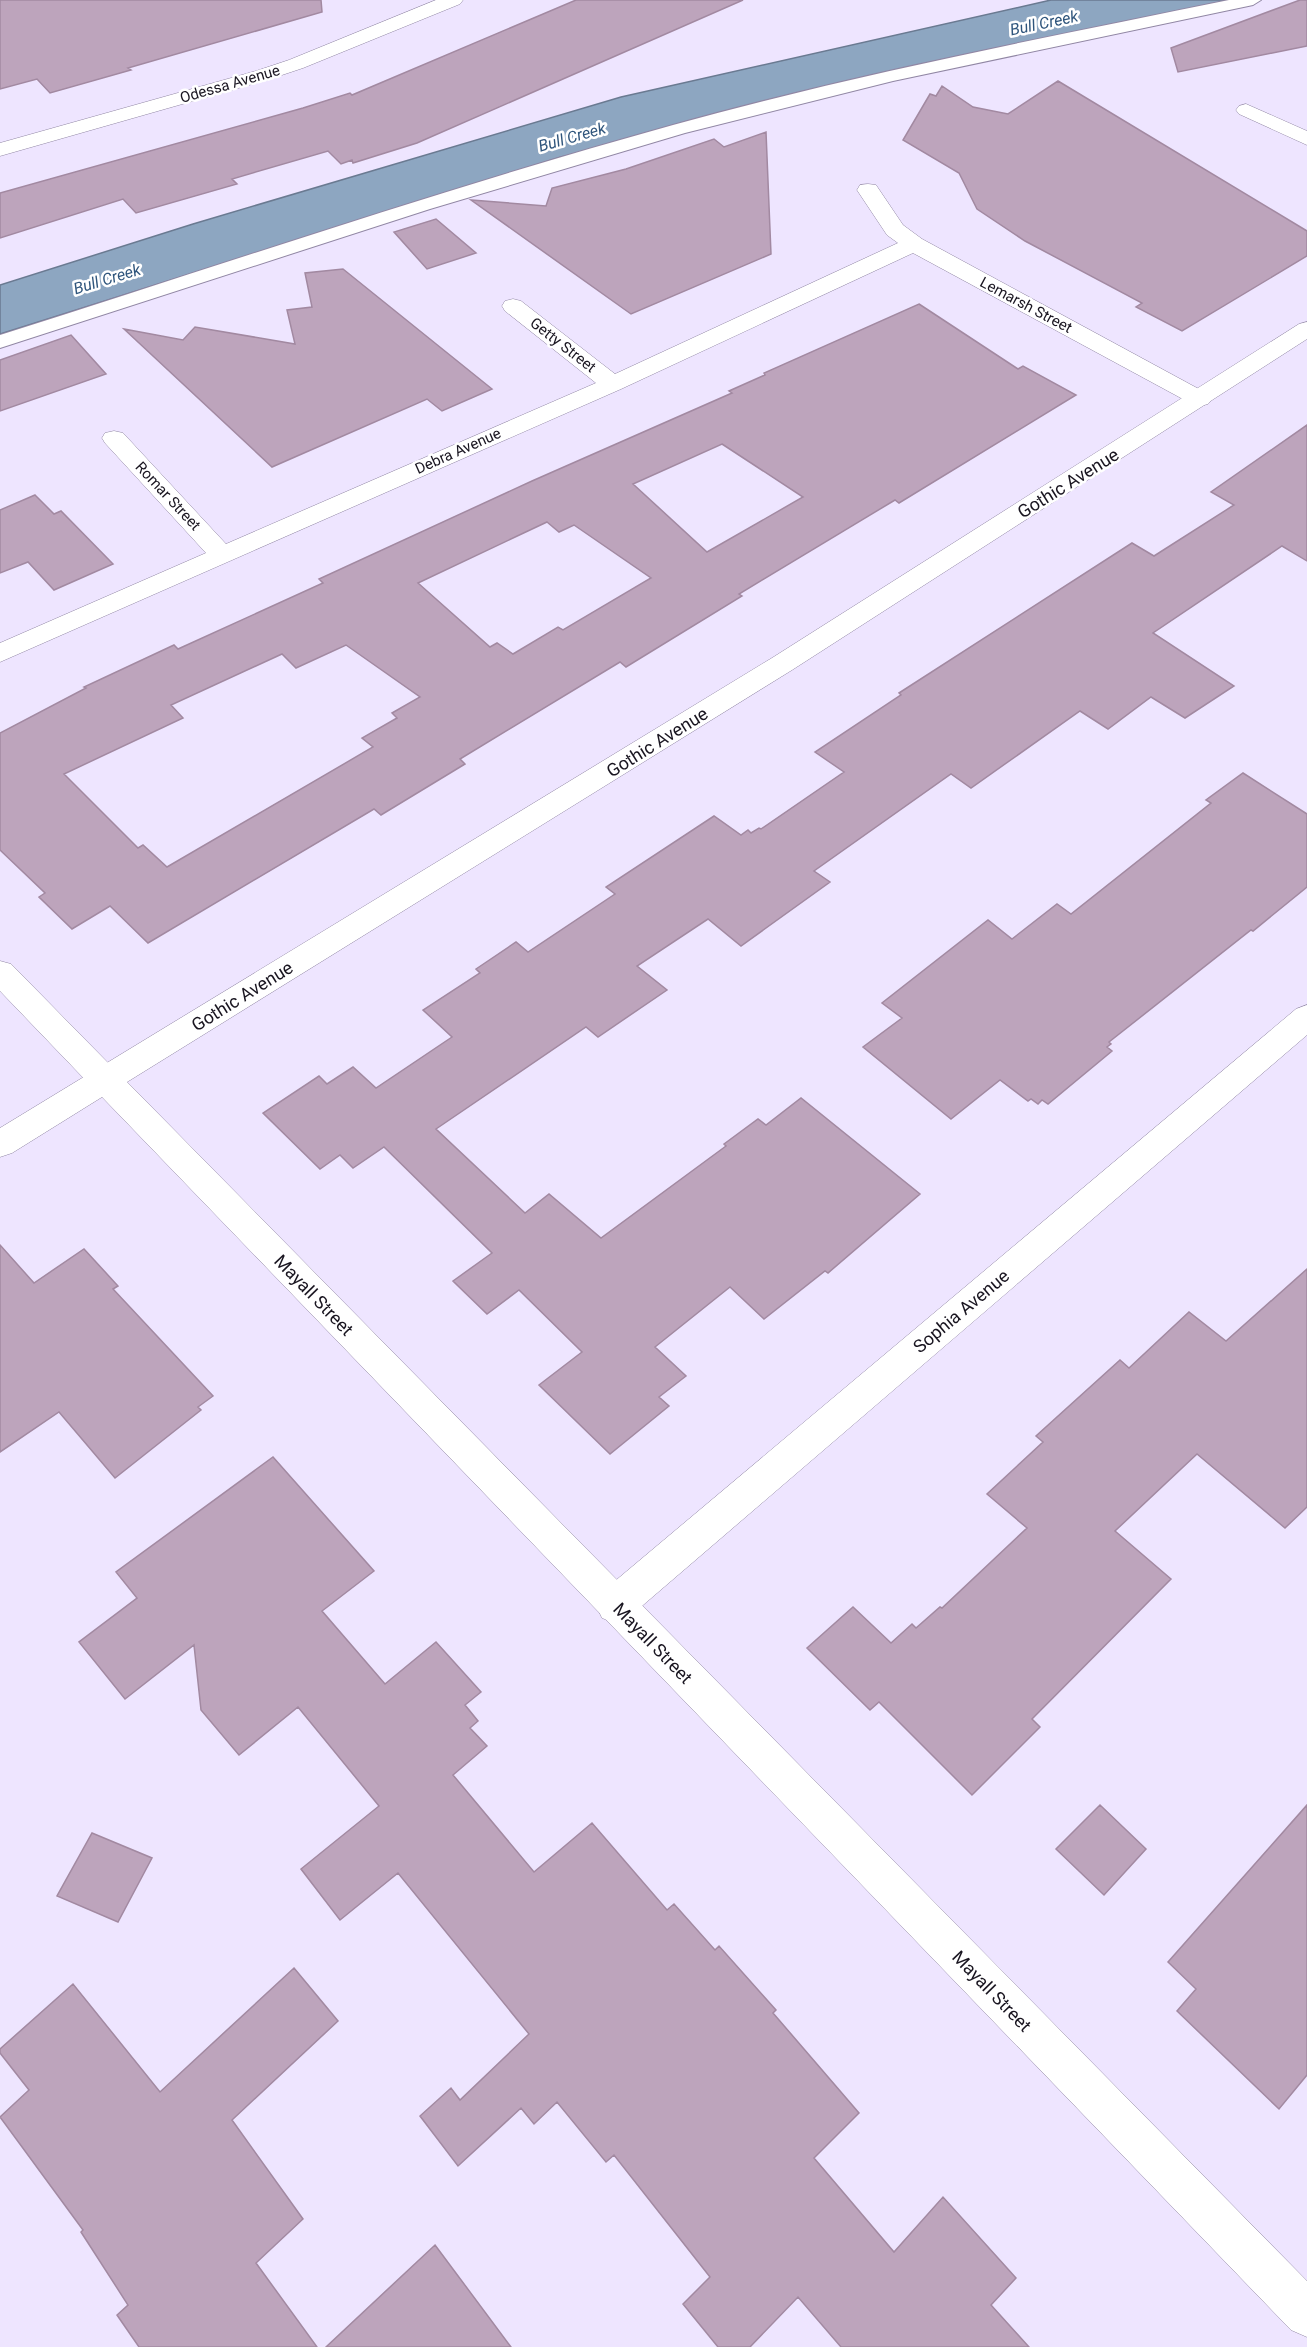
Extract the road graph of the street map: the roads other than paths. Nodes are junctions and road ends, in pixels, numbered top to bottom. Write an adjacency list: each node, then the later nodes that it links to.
1 (453, 0): 5 (street, Odessa Avenue)
2 (1253, 0): 10 (lane)
3 (1246, 110): 4 (street)
4 (1307, 139)
5 (0, 150)
6 (868, 190): 7 (street, Lemarsh Street)
7 (914, 244): 11 (street, Debra Avenue); 12 (street, Lemarsh Street)
8 (513, 306): 11 (street, Getty Street)
9 (1307, 329): 12 (street, Gothic Avenue)
10 (0, 342)
11 (613, 384): 14 (street, Debra Avenue)
12 (1200, 399): 18 (street, Gothic Avenue)
13 (114, 438): 14 (street, Romar Street)
14 (222, 555): 15 (street, Debra Avenue)
15 (0, 653)
16 (0, 972): 18 (street, Mayall Street)
17 (1307, 1017): 20 (street, Sophia Avenue)
18 (105, 1080): 19 (street, Gothic Avenue); 20 (street, Mayall Street)
19 (0, 1144)
20 (615, 1605): 21 (street, Mayall Street)
21 (1307, 2314)

